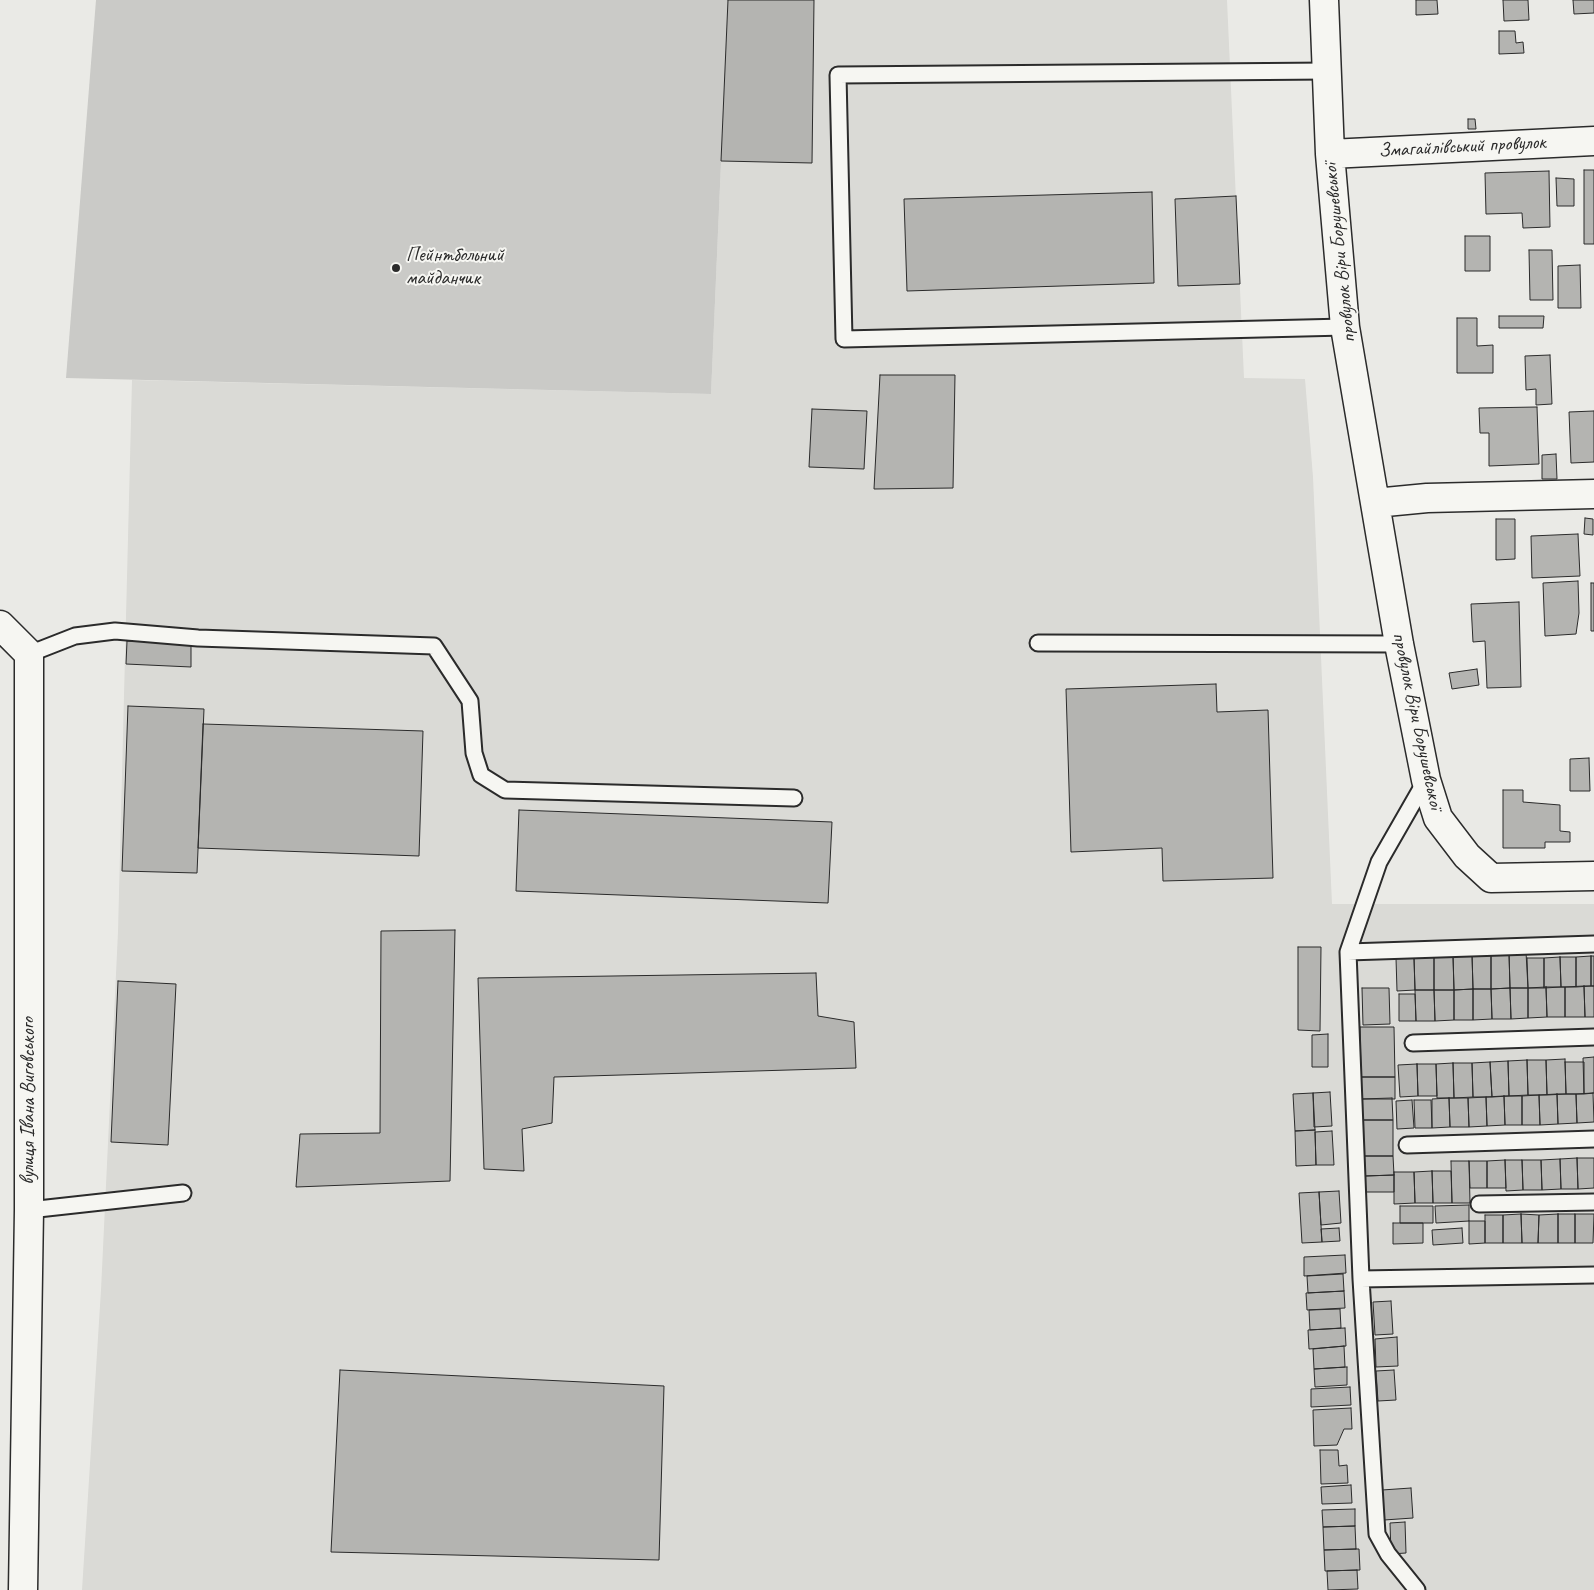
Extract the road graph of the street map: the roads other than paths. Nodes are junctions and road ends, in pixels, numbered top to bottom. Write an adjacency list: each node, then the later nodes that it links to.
1 (1324, 0): 2 (street, провулок Віри Борушевської)
2 (1328, 71): 4 (street, провулок Віри Борушевської); 5 (lane)
3 (1594, 141): 4 (street, Змагайлівський провулок)
4 (1330, 154): 5 (street, провулок Віри Борушевської)
5 (1345, 327): 7 (street, провулок Віри Борушевської)
6 (1594, 494): 7 (street)
7 (1375, 503): 10 (street, провулок Віри Борушевської)
8 (0, 625): 11 (street)
9 (1038, 643): 10 (lane)
10 (1399, 644): 12 (street, провулок Віри Борушевської)
11 (30, 654): 13 (lane); 24 (street, вулиця Івана Виговського)
12 (1426, 780): 14 (street, провулок Віри Борушевської); 16 (lane)
13 (794, 798)
14 (1594, 876)
15 (1594, 944): 16 (lane)
16 (1348, 952): 26 (lane)
17 (1594, 1037): 18 (lane)
18 (1413, 1043)
19 (1594, 1140): 20 (lane)
20 (1407, 1145)
21 (183, 1193): 24 (lane)
22 (1594, 1202): 23 (lane)
23 (1479, 1204)
24 (29, 1210): 27 (street, вулиця Івана Виговського)
25 (1594, 1275): 26 (lane)
26 (1361, 1279): 28 (lane)
27 (23, 1590)
28 (1417, 1590)

